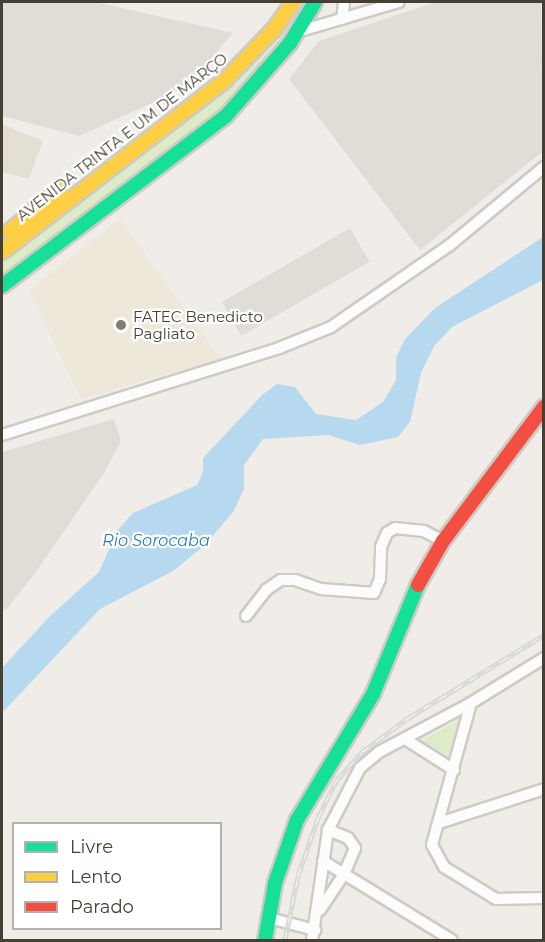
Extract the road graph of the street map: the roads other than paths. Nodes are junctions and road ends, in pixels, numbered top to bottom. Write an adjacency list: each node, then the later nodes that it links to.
1 (293, 2): 8 (main road, AVENIDA TRINTA E UM DE MARÇO)
2 (315, 2): 6 (main road)
3 (344, 2): 5 (street)
4 (399, 2): 5 (street)
5 (342, 19): 6 (street)
6 (297, 32): 9 (main road)
7 (543, 167): 12 (street)
8 (5, 247)
9 (2, 286)
10 (543, 407): 11 (main road)
11 (539, 423): 13 (main road)
12 (2, 435)
13 (443, 541): 14 (street); 26 (main road)
14 (246, 616)
15 (543, 658): 16 (street)
16 (471, 703): 17 (street); 18 (street)
17 (405, 739): 18 (street); 21 (street)
18 (454, 770): 20 (street)
19 (543, 789): 20 (street)
20 (439, 823): 24 (street)
21 (328, 830): 22 (street); 23 (street)
22 (323, 861): 23 (street); 25 (street)
23 (344, 874): 25 (street); 28 (street)
24 (543, 898)
25 (318, 913): 27 (street)
26 (267, 932): 27 (street)
27 (314, 935)
28 (452, 940)

